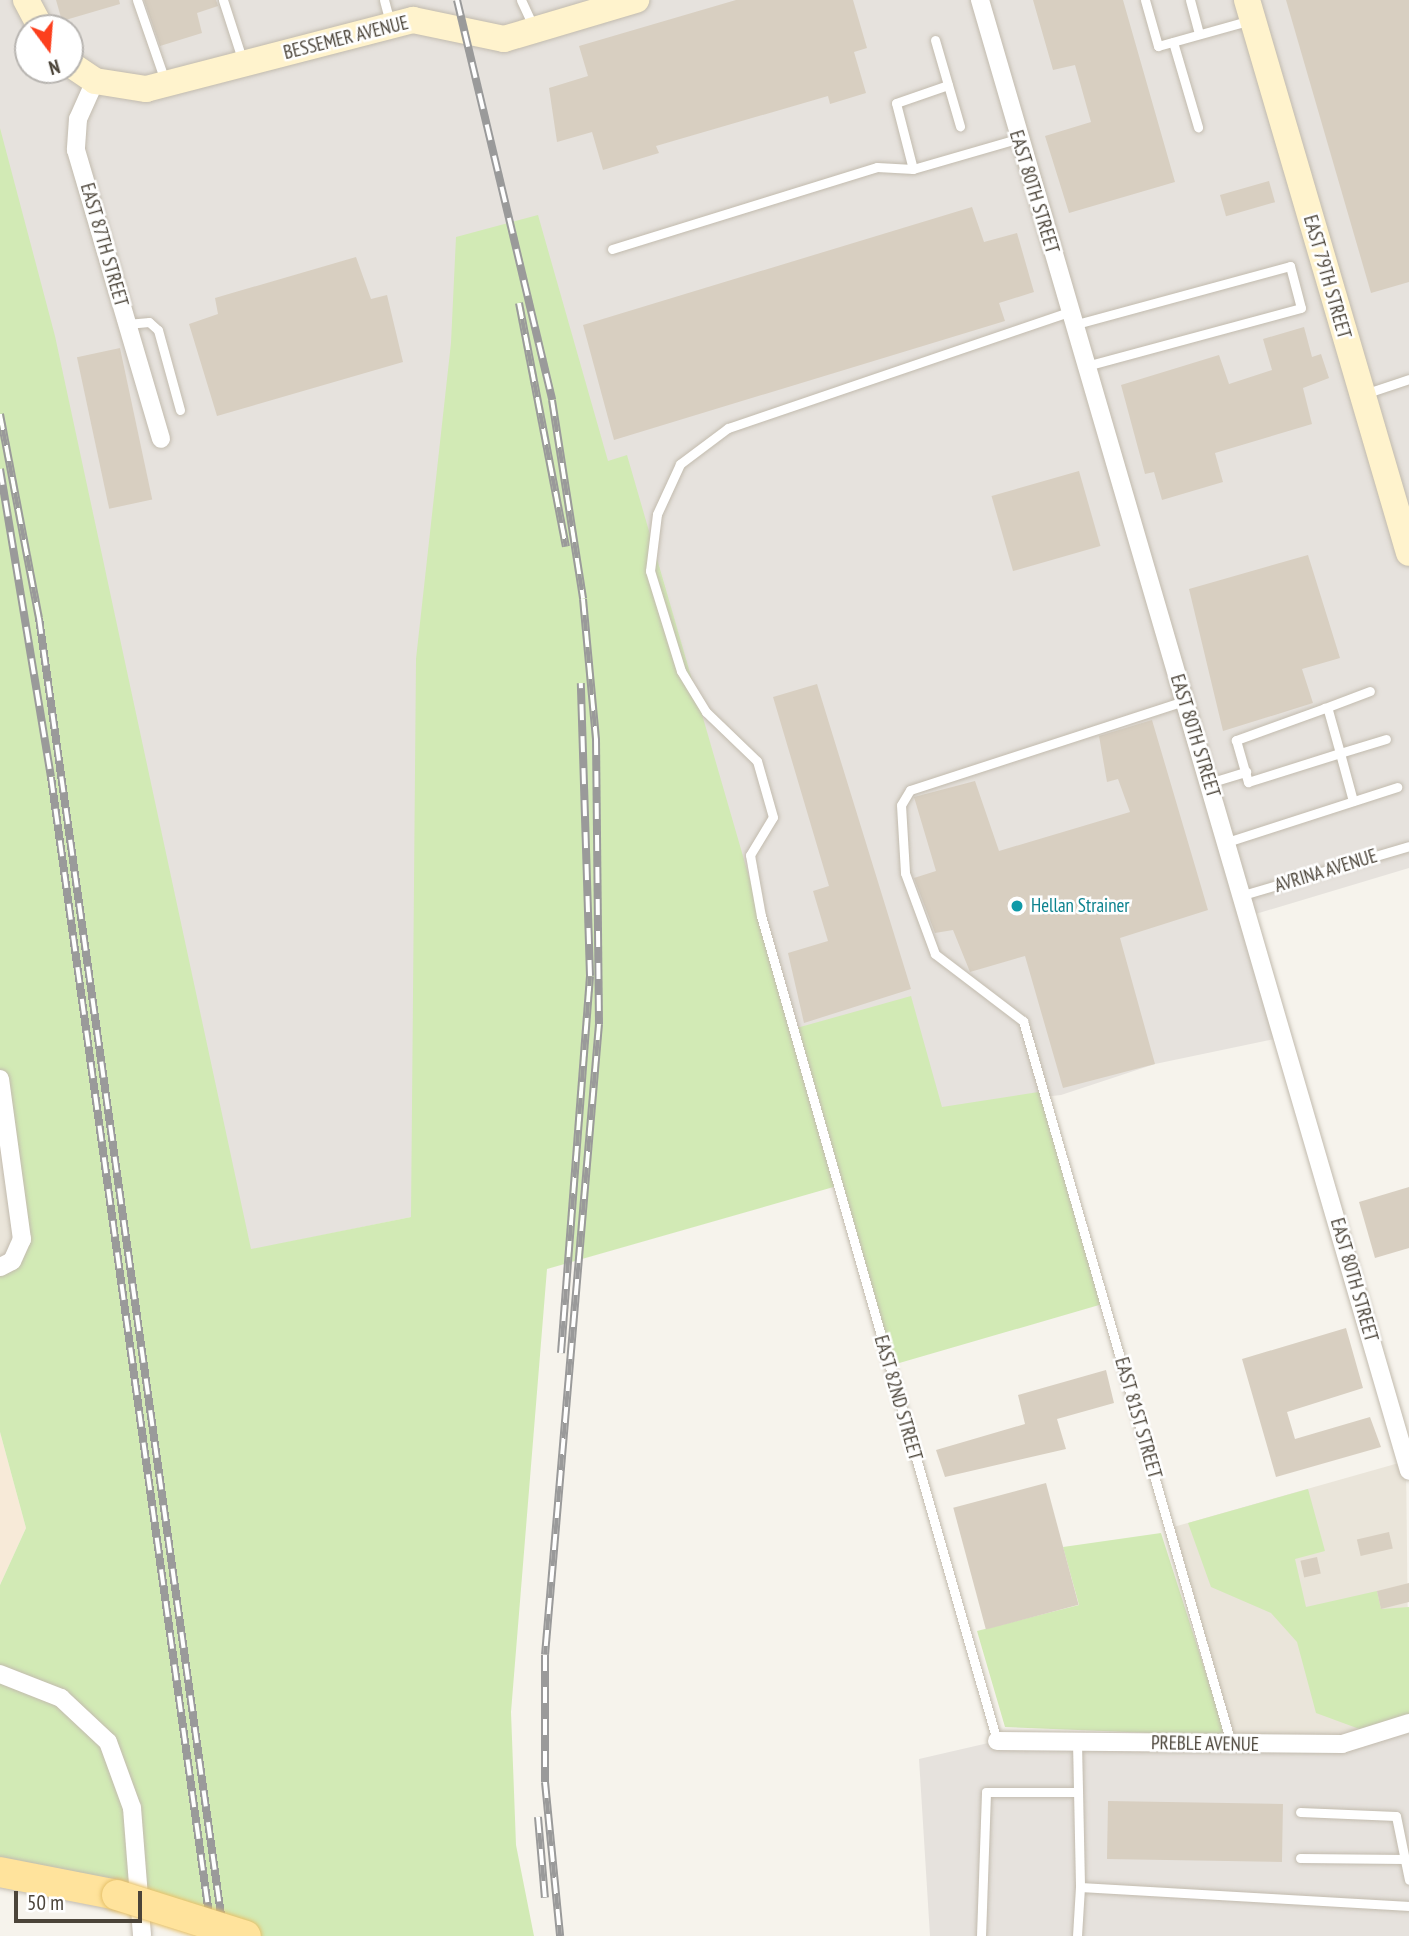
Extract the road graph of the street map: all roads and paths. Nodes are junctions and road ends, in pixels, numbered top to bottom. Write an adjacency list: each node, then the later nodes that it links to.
1 (137, 0): 17 (lane)
2 (223, 0): 14 (lane)
3 (521, 0): 10 (lane)
4 (636, 0): 10 (street, BESSEMER AVENUE)
5 (980, 0): 21 (street, EAST 80TH STREET)
6 (1145, 0): 13 (lane)
7 (1190, 0): 11 (lane)
8 (1250, 10): 11 (lane); 28 (street, EAST 79TH STREET)
9 (387, 12): 10 (street, BESSEMER AVENUE); 14 (street, BESSEMER AVENUE)
10 (535, 31)
11 (1199, 34): 13 (lane)
12 (935, 40): 18 (lane)
13 (1174, 42): 20 (lane)
14 (244, 64): 17 (street, BESSEMER AVENUE)
15 (84, 74): 16 (street)
16 (95, 81): 17 (street, BESSEMER AVENUE); 25 (street, EAST 87TH STREET)
17 (166, 85)
18 (948, 85): 19 (lane); 22 (lane)
19 (960, 126)
20 (1198, 128)
21 (1017, 139): 22 (lane); 24 (street, EAST 80TH STREET)
22 (913, 169): 23 (lane)
23 (612, 249)
24 (1071, 319): 26 (street, EAST 80TH STREET); 26 (lane, EAST 82ND STREET); 49 (lane, EAST 82ND STREET)
25 (127, 324): 29 (lane); 30 (street, EAST 87TH STREET)
26 (1085, 367): 33 (street, EAST 80TH STREET)
27 (1409, 379): 28 (lane)
28 (1362, 394): 31 (street, EAST 79TH STREET)
29 (180, 410)
30 (161, 439)
31 (1409, 553)
32 (1370, 691): 34 (lane)
33 (1184, 701): 38 (street, EAST 80TH STREET); 51 (lane, EAST 81ST STREET)
34 (1325, 708): 36 (lane); 37 (lane)
35 (1386, 739): 36 (lane)
36 (1340, 753): 37 (lane); 40 (lane)
37 (1245, 772): 38 (lane)
38 (1209, 783): 41 (street, EAST 80TH STREET)
39 (1397, 787): 40 (lane)
40 (1353, 801): 41 (lane)
41 (1227, 842): 43 (street, EAST 80TH STREET)
42 (1409, 846): 43 (lane, AVRINA AVENUE)
43 (1242, 895): 46 (street, EAST 80TH STREET)
44 (0, 1079): 45 (street)
45 (6, 1264)
46 (1409, 1471)
47 (0, 1674): 60 (street)
48 (1409, 1723): 51 (street, PREBLE AVENUE)
49 (997, 1741): 50 (street, PREBLE AVENUE)
50 (1077, 1742): 51 (street, PREBLE AVENUE); 52 (lane)
51 (1231, 1745)
52 (1075, 1792): 58 (lane); 62 (lane)
53 (1300, 1812): 55 (lane)
54 (1300, 1858): 55 (lane)
55 (1405, 1860): 57 (lane)
56 (0, 1872): 61 (main road, bridge)
57 (1409, 1880)
58 (1080, 1887): 59 (lane); 63 (lane)
59 (1409, 1906)
60 (142, 1936)
61 (246, 1936)
62 (981, 1936)
63 (1077, 1936)

